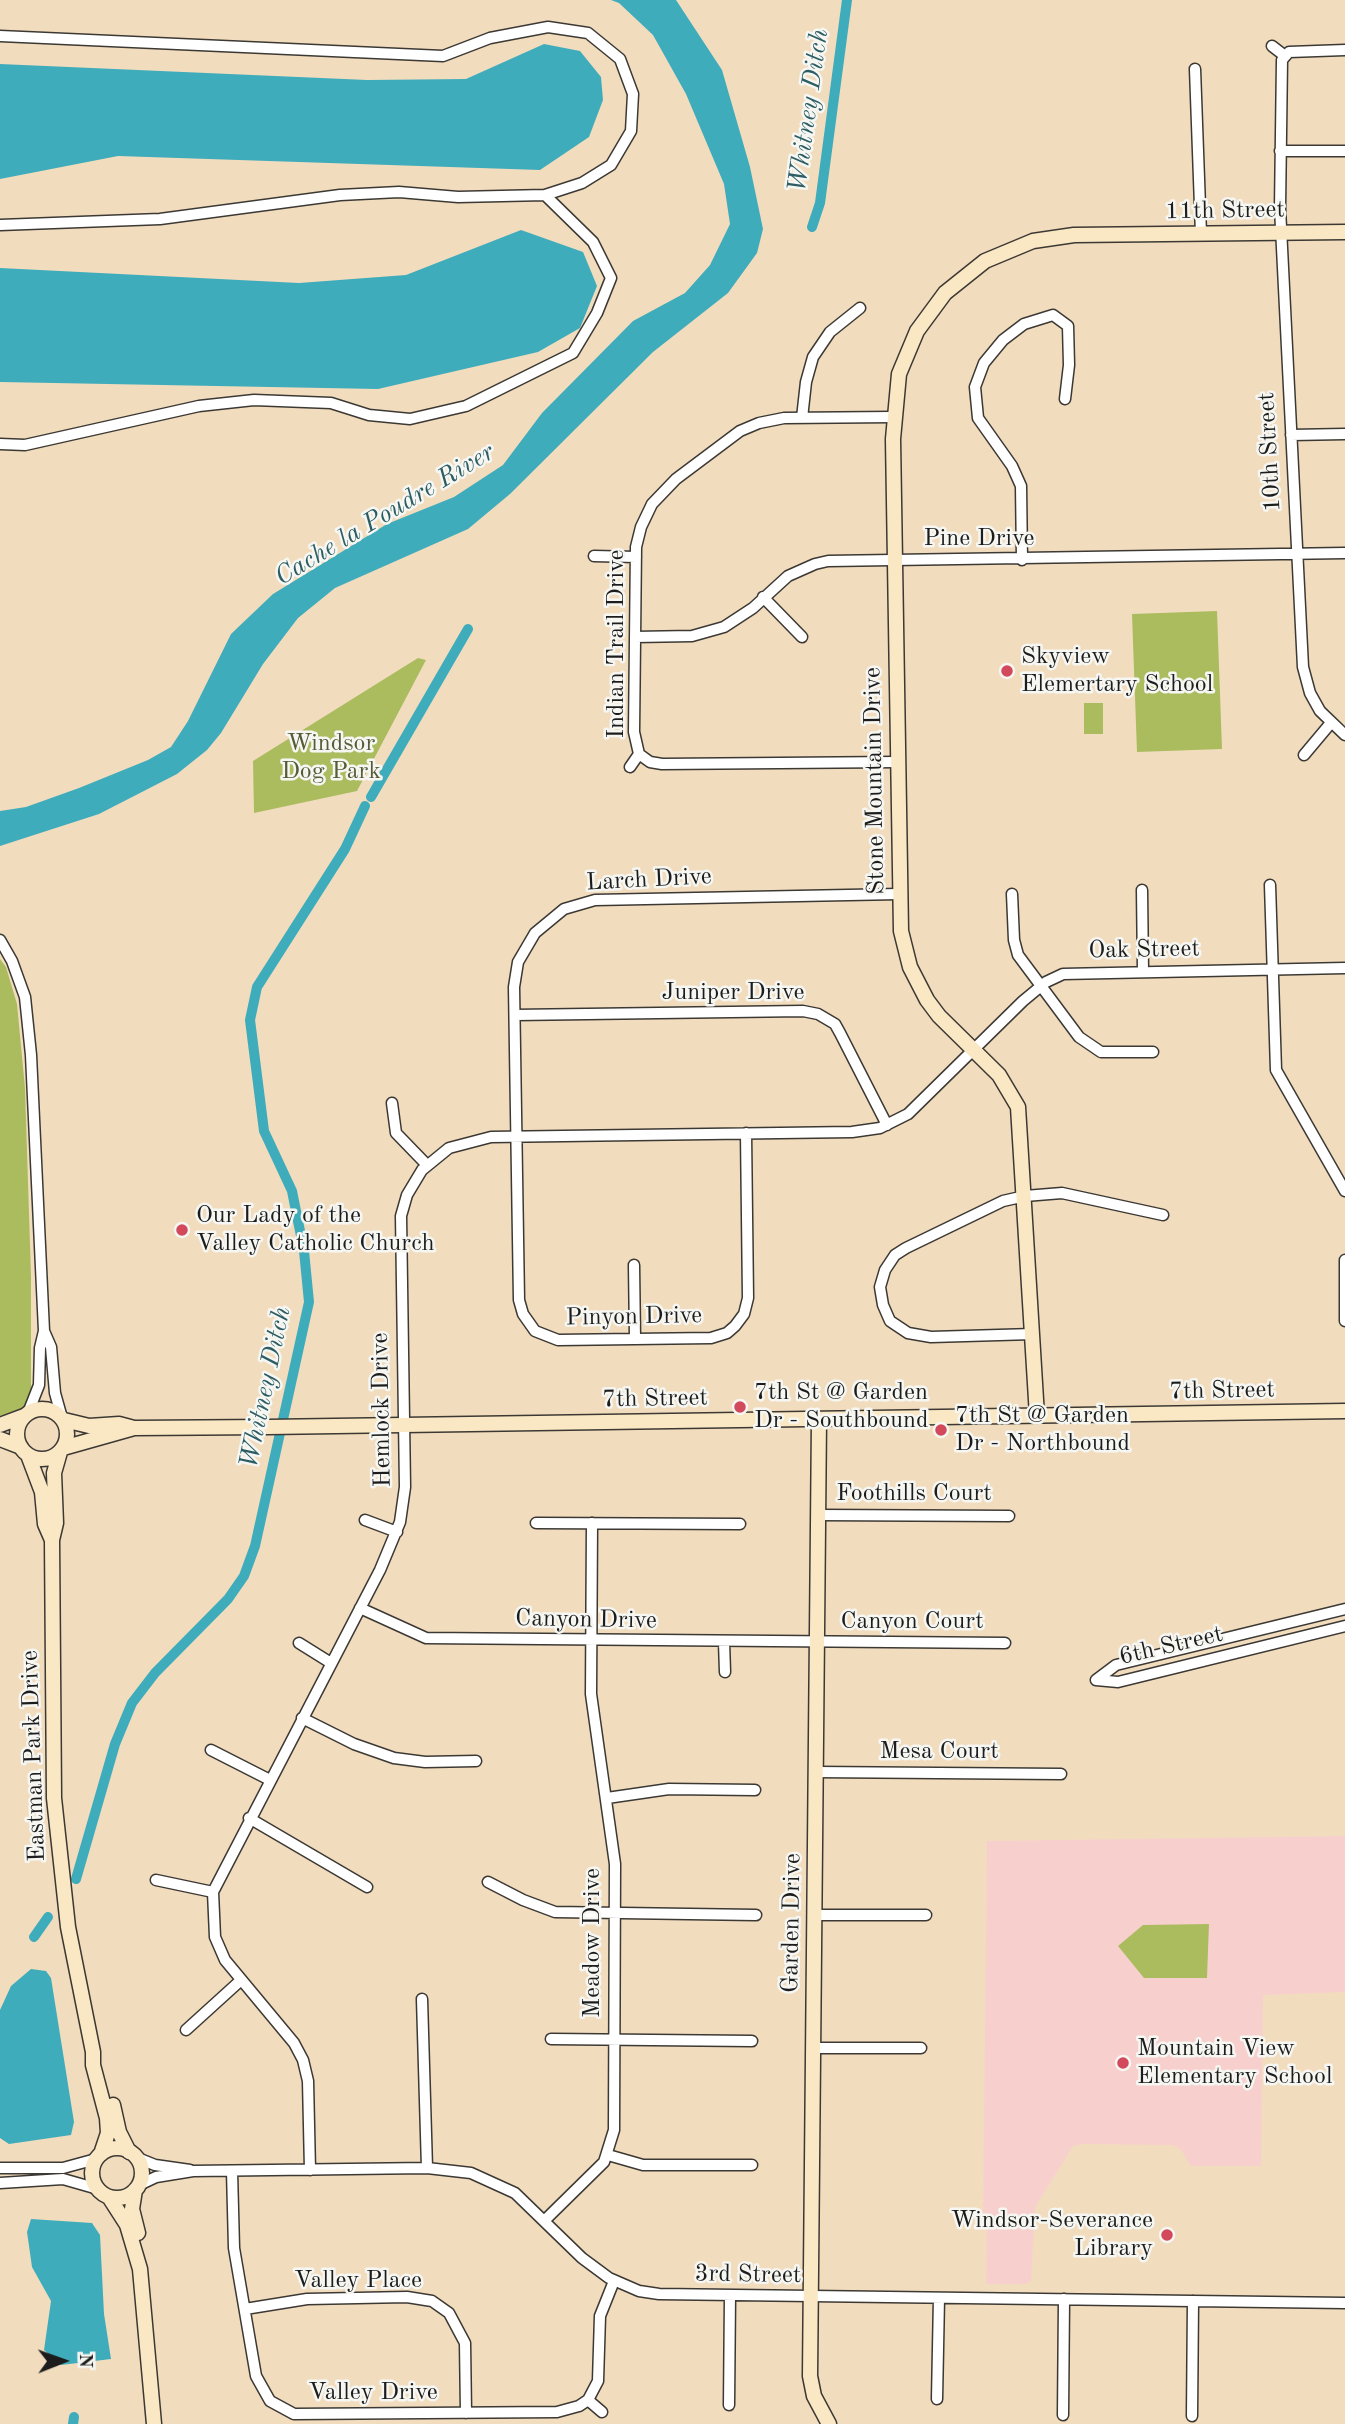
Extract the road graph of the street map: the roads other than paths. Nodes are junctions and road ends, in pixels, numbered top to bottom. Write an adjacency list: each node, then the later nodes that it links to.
1 (0, 36): 8 (street)
2 (1272, 46): 4 (street)
3 (1345, 50): 4 (street)
4 (1284, 56): 7 (street, 10th Street)
5 (1195, 69): 12 (street)
6 (1345, 150): 7 (street)
7 (1280, 151): 11 (street, 10th Street)
8 (544, 195): 9 (street); 20 (street)
9 (0, 225)
10 (1345, 232): 11 (street, 11th Street)
11 (1281, 233): 12 (street, 11th Street); 19 (street, 10th Street)
12 (1201, 234): 13 (street, 11th Street)
13 (1105, 235): 16 (street, Stone Mountain Drive)
14 (860, 308): 17 (street)
15 (1065, 399): 26 (street)
16 (893, 417): 17 (street, Indian Trail Drive); 25 (street, Stone Mountain Drive)
17 (802, 418): 24 (street, Indian Trail Drive)
18 (1345, 434): 19 (street)
19 (1291, 435): 22 (street, 10th Street)
20 (0, 444)
21 (1345, 553): 22 (street, Pine Drive)
22 (1297, 554): 26 (street, Pine Drive); 30 (street, 10th Street)
23 (594, 556): 24 (street)
24 (636, 557): 28 (street, Indian Trail Drive)
25 (894, 560): 26 (street, Pine Drive); 27 (street, Pine Drive); 34 (street, Stone Mountain Drive)
26 (1022, 561)
27 (763, 597): 28 (street, Pine Drive); 29 (street)
28 (635, 636): 32 (street, Indian Trail Drive)
29 (802, 637)
30 (1330, 724): 31 (street, 10th Street); 33 (street)
31 (1345, 735)
32 (639, 754): 34 (street, Indian Trail Drive); 35 (street)
33 (1304, 755)
34 (897, 762): 38 (street, Stone Mountain Drive)
35 (630, 767)
36 (1270, 885): 42 (street)
37 (1142, 890): 43 (street)
38 (899, 894): 45 (street, Larch Drive); 46 (street, Stone Mountain Drive)
39 (1012, 894): 44 (street)
40 (0, 940): 59 (street)
41 (1345, 968): 42 (street, Oak Street)
42 (1273, 969): 43 (street, Oak Street); 53 (street)
43 (1143, 971): 44 (street, Oak Street)
44 (1040, 987): 46 (street, Oak Street); 47 (street)
45 (515, 1015): 49 (street, Juniper Drive); 51 (street, Larch Drive)
46 (973, 1051): 49 (street); 54 (street, Stone Mountain Drive)
47 (1153, 1052)
48 (392, 1103): 52 (street)
49 (887, 1125): 50 (street)
50 (746, 1133): 51 (street); 61 (street, Pinyon Drive)
51 (517, 1137): 52 (street); 61 (street, Pinyon Drive)
52 (426, 1164): 68 (street, Hemlock Drive)
53 (1345, 1191)
54 (1025, 1196): 55 (street); 60 (street, Stone Mountain Drive); 60 (street)
55 (1163, 1215)
56 (1345, 1260): 58 (street)
57 (634, 1265): 61 (street)
58 (1345, 1321)
59 (44, 1331): 63 (street); 65 (street)
60 (1033, 1334): 64 (street, Stone Mountain Drive)
61 (635, 1339)
62 (1345, 1411): 64 (street, 7th Street)
63 (26, 1414): 65 (street); 67 (street); 72 (street)
64 (1037, 1416): 66 (street, 7th Street)
65 (62, 1419): 69 (street, 7th Street); 71 (street)
66 (819, 1419): 68 (street, 7th Street); 73 (street, Garden Drive)
67 (0, 1425)
68 (403, 1426): 69 (street, 7th Street); 79 (street, Hemlock Drive)
69 (134, 1428): 71 (street, 7th Street)
70 (0, 1439): 72 (street)
71 (61, 1450): 72 (street); 80 (street, Eastman Park Drive)
72 (24, 1451): 80 (street, Eastman Park Drive)
73 (819, 1515): 74 (street, Foothills Court); 87 (street, Garden Drive)
74 (1009, 1516)
75 (365, 1520): 79 (street)
76 (536, 1523): 77 (street)
77 (592, 1523): 78 (street); 84 (street, Meadow Drive)
78 (740, 1524)
79 (397, 1532): 81 (street, Hemlock Drive)
80 (52, 1540): 116 (street, Eastman Park Drive)
81 (360, 1608): 84 (street, Canyon Drive); 89 (street, Hemlock Drive)
82 (1345, 1609): 83 (street, 6th Street)
83 (1345, 1626)
84 (591, 1641): 85 (street, Canyon Drive); 98 (street, Meadow Drive)
85 (724, 1642): 87 (street, Canyon Drive); 90 (street)
86 (299, 1643): 89 (street)
87 (818, 1643): 88 (street, Canyon Court); 94 (street, Garden Drive)
88 (1005, 1643)
89 (331, 1663): 91 (street, Hemlock Drive)
90 (725, 1672)
91 (302, 1718): 93 (street); 96 (street, Hemlock Drive)
92 (211, 1750): 96 (street)
93 (476, 1761)
94 (816, 1772): 95 (street, Mesa Court); 105 (street, Garden Drive)
95 (1061, 1774)
96 (270, 1780): 99 (street, Hemlock Drive)
97 (755, 1790): 98 (street)
98 (607, 1798): 104 (street, Meadow Drive)
99 (250, 1818): 102 (street); 103 (street, Hemlock Drive)
100 (156, 1880): 103 (street)
101 (488, 1882): 104 (street)
102 (367, 1888)
103 (213, 1892): 108 (street, Hemlock Drive)
104 (616, 1914): 106 (street); 112 (street, Meadow Drive)
105 (814, 1914): 107 (street); 114 (street, Garden Drive)
106 (756, 1915)
107 (926, 1915)
108 (240, 1981): 110 (street); 123 (street, Hemlock Drive)
109 (422, 1999): 122 (street)
110 (186, 2030)
111 (551, 2039): 112 (street)
112 (614, 2040): 113 (street); 118 (street, Meadow Drive)
113 (752, 2041)
114 (813, 2048): 115 (street); 133 (street, Garden Drive)
115 (921, 2048)
116 (93, 2052): 117 (street, Eastman Park Drive); 119 (street, Eastman Park Drive)
117 (132, 2154): 119 (street); 124 (street, 3rd Street); 127 (street)
118 (608, 2155): 120 (street); 129 (street, Meadow Drive)
119 (98, 2157): 121 (street); 128 (street)
120 (751, 2165)
121 (0, 2168)
122 (427, 2168): 123 (street, 3rd Street); 129 (street, 3rd Street)
123 (310, 2170): 125 (street, 3rd Street)
124 (193, 2171): 125 (street, 3rd Street); 127 (street, 3rd Street)
125 (232, 2171): 138 (street, Valley Drive)
126 (0, 2183): 128 (street)
127 (137, 2187): 128 (street); 130 (street)
128 (103, 2193): 130 (street)
129 (545, 2220): 131 (street, 3rd Street)
130 (140, 2269): 146 (street)
131 (614, 2281): 132 (street, 3rd Street); 140 (street)
132 (730, 2296): 133 (street, 3rd Street); 141 (street)
133 (810, 2297): 134 (street, 3rd Street); 147 (street, Garden Drive)
134 (939, 2298): 135 (street, 3rd Street); 139 (street)
135 (1064, 2300): 136 (street, 3rd Street); 144 (street)
136 (1193, 2301): 137 (street, 3rd Street); 145 (street)
137 (1345, 2302)
138 (245, 2308): 143 (street, Valley Drive); 143 (street, Valley Place)
139 (937, 2399)
140 (588, 2400): 142 (street); 143 (street, Valley Drive)
141 (729, 2405)
142 (602, 2412)
143 (466, 2413)
144 (1063, 2415)
145 (1192, 2416)
146 (154, 2424)
147 (829, 2424)

